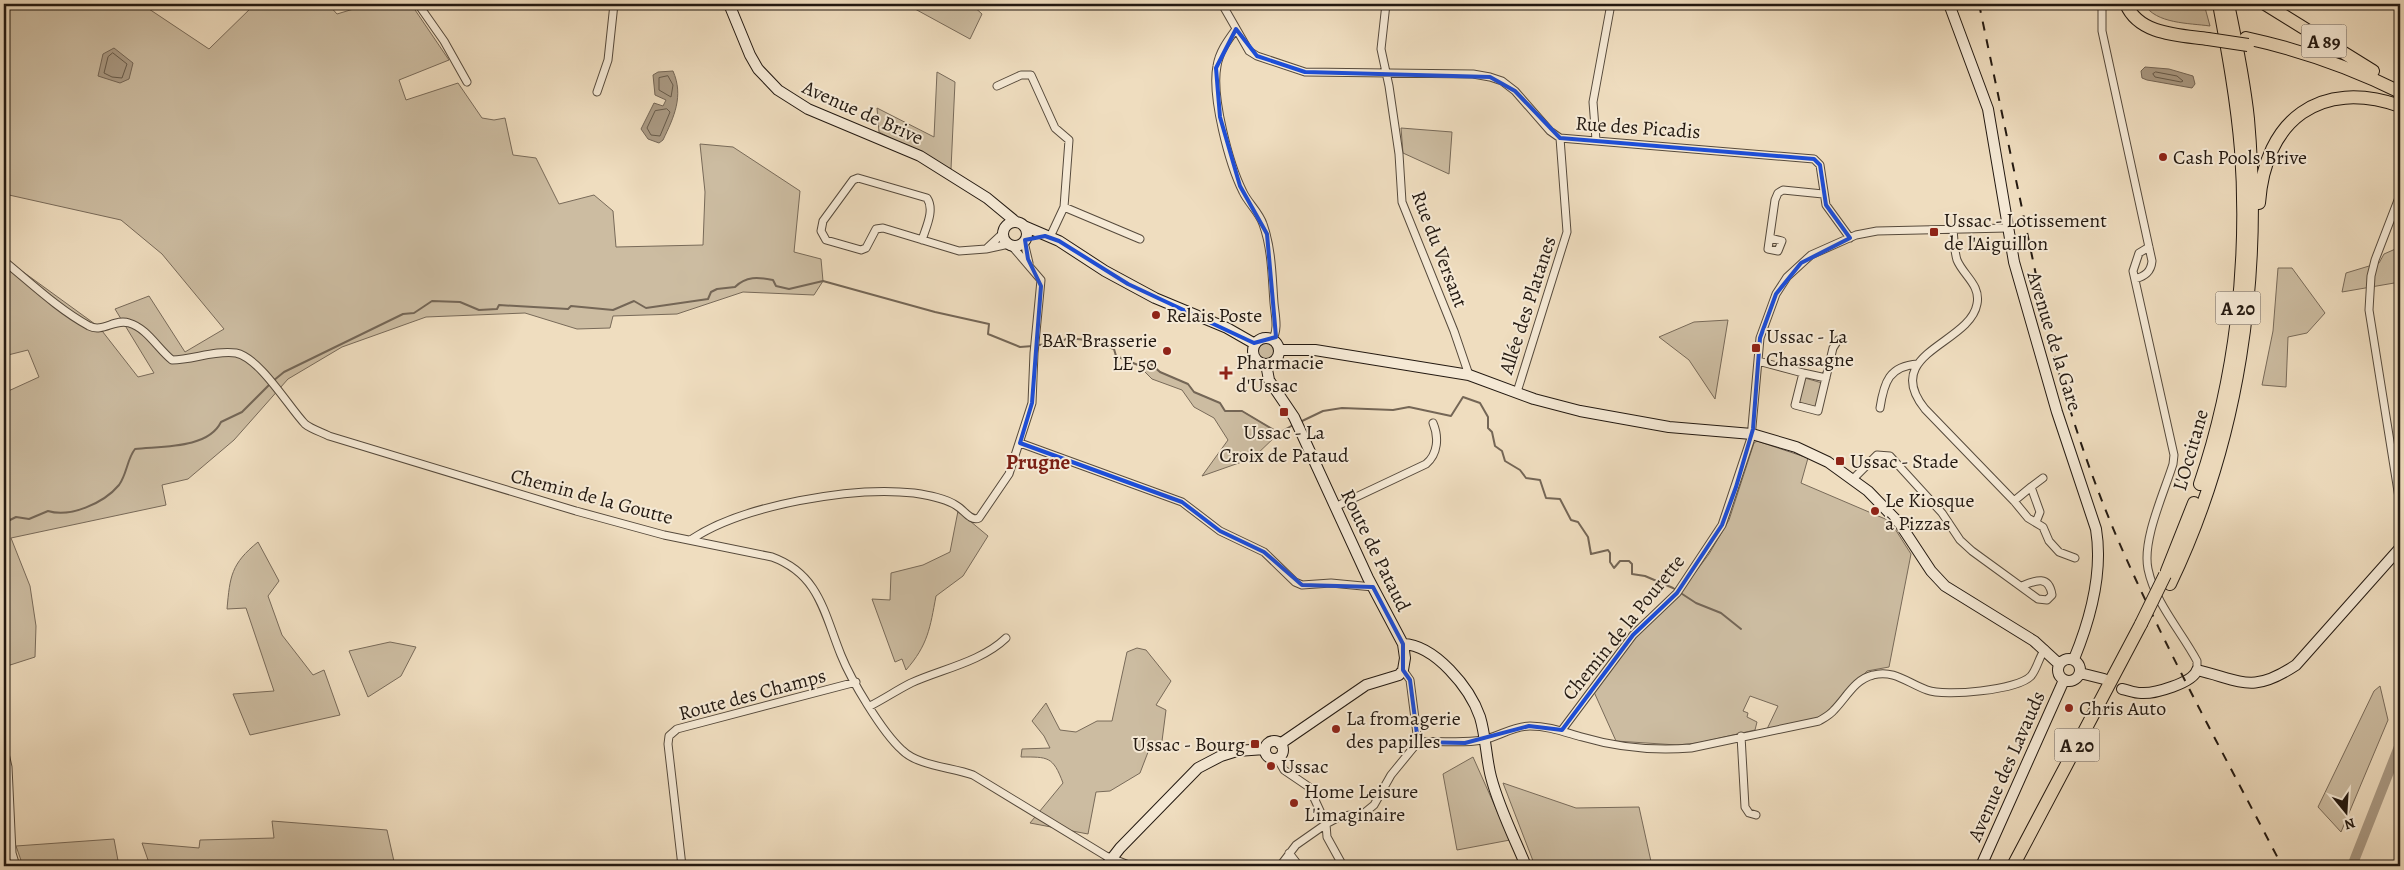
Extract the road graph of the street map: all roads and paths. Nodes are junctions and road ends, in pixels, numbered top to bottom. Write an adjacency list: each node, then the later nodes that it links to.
1 (418, 4): 19 (street)
2 (614, 4): 23 (street)
3 (729, 4): 31 (street, Avenue de Brive)
4 (1222, 4): 15 (street, Rue des Picadis)
5 (1386, 4): 18 (street, Rue du Versant)
6 (1610, 4): 28 (street)
7 (1949, 4): 34 (street, Avenue de la Gare)
8 (2102, 4): 44 (street)
9 (2126, 4): 17 (highway)
10 (2133, 4): 17 (highway)
11 (2216, 4): 16 (highway)
12 (2219, 4): 16 (highway, L'Occitane / A 20)
13 (2228, 4): 46 (highway, L'Occitane / A 20)
14 (2265, 4): 21 (highway, A 89)
15 (1236, 29): 18 (street, Rue des Picadis); 50 (street)
16 (2224, 31): 75 (highway, L'Occitane / A 20)
17 (2207, 36): 21 (highway)
18 (1386, 72): 27 (street, Rue des Picadis); 58 (street, Rue du Versant)
19 (466, 82)
20 (997, 86): 32 (street)
21 (2384, 88): 22 (highway); 24 (highway); 25 (highway); 26 (highway); 46 (highway)
22 (2400, 88)
23 (597, 92)
24 (2400, 92)
25 (2400, 100)
26 (2400, 106)
27 (1560, 138): 28 (street, Rue des Picadis); 60 (street, Allée des Platanes)
28 (1596, 140): 29 (street, Rue des Picadis)
29 (1823, 194): 38 (street); 39 (street)
30 (2400, 195): 69 (street)
31 (993, 202): 33 (street, Avenue de Brive); 36 (street)
32 (1064, 207): 37 (street); 40 (street)
33 (1020, 224): 36 (street); 37 (street, Avenue de Brive); 42 (street)
34 (2007, 228): 35 (street, Chemin de la Pourette); 82 (street, Avenue de la Gare)
35 (1953, 229): 39 (street, Chemin de la Pourette); 56 (street)
36 (1003, 232): 43 (street); 45 (street)
37 (1048, 237): 42 (street); 52 (street, Avenue de Brive)
38 (1770, 238)
39 (1850, 238): 54 (street, Chemin de la Pourette)
40 (1140, 239)
41 (922, 240): 41 (street); 45 (street)
42 (1024, 241): 43 (street); 48 (street)
43 (1010, 245): 45 (street); 48 (street)
44 (2149, 247): 49 (street); 49 (street)
45 (986, 249)
46 (2251, 260): 75 (highway, L'Occitane / A 20)
47 (4, 261): 72 (street, Chemin de la Goutte)
48 (1030, 266): 64 (street)
49 (2135, 279): 85 (street)
50 (1272, 340): 52 (street); 53 (street)
51 (1838, 340): 59 (street)
52 (1255, 344): 55 (street)
53 (1279, 350): 55 (street); 58 (street)
54 (1758, 361): 57 (street); 63 (street, Chemin de la Pourette)
55 (1266, 364): 70 (street, Route de Pataud)
56 (1918, 364): 61 (street); 68 (street)
57 (1803, 373): 59 (street); 59 (street)
58 (1469, 375): 60 (street)
59 (1826, 378)
60 (1516, 392): 63 (street)
61 (1880, 408)
62 (1433, 423): 70 (street)
63 (1752, 434): 66 (street); 92 (street, Chemin de la Pourette)
64 (1020, 444): 72 (street); 77 (street)
65 (2043, 478): 67 (street)
66 (1852, 480): 76 (street); 81 (street)
67 (2031, 488): 68 (street); 71 (street)
68 (2014, 501): 71 (street)
69 (2400, 504)
70 (1334, 507): 77 (street, Route de Pataud)
71 (2036, 522): 74 (street)
72 (692, 539): 89 (street, Chemin de la Goutte)
73 (2400, 548): 85 (street)
74 (2075, 558)
75 (2167, 580): 78 (highway, L'Occitane / A 20, bridge)
76 (2022, 586)
77 (1373, 587): 80 (street, Route de Pataud)
78 (2144, 629): 112 (highway, L'Occitane / A 20); 113 (highway, L'Occitane / A 20)
79 (1006, 638): 91 (street)
80 (1403, 644): 84 (street); 94 (street)
81 (2045, 649): 83 (street); 93 (street)
82 (2074, 659): 83 (street); 86 (street)
83 (2059, 664): 88 (street)
84 (1403, 670): 95 (street); 96 (street)
85 (2197, 670): 90 (street)
86 (2080, 673): 87 (street); 88 (street)
87 (2104, 679)
88 (2064, 680): 111 (street, Avenue des Lavauds)
89 (856, 682): 91 (street, Chemin de la Goutte); 105 (street, Route des Champs)
90 (2122, 689)
91 (870, 706): 103 (street, Chemin de la Goutte)
92 (1562, 730): 93 (street); 94 (street)
93 (1741, 736): 100 (street)
94 (1484, 740): 95 (street); 110 (street)
95 (1418, 742): 101 (street)
96 (1280, 744): 98 (street); 99 (street)
97 (4, 749): 104 (street)
98 (1265, 749): 99 (street); 103 (street)
99 (1277, 758): 101 (street)
100 (1756, 815)
101 (1326, 824): 102 (street); 109 (street)
102 (1289, 852): 107 (street); 108 (street)
103 (1109, 862): 106 (street, Chemin de la Goutte)
104 (16, 866)
105 (682, 866)
106 (1131, 866)
107 (1280, 866)
108 (1299, 866)
109 (1343, 866)
110 (1526, 866)
111 (1981, 866)
112 (2013, 866)
113 (2023, 866)

